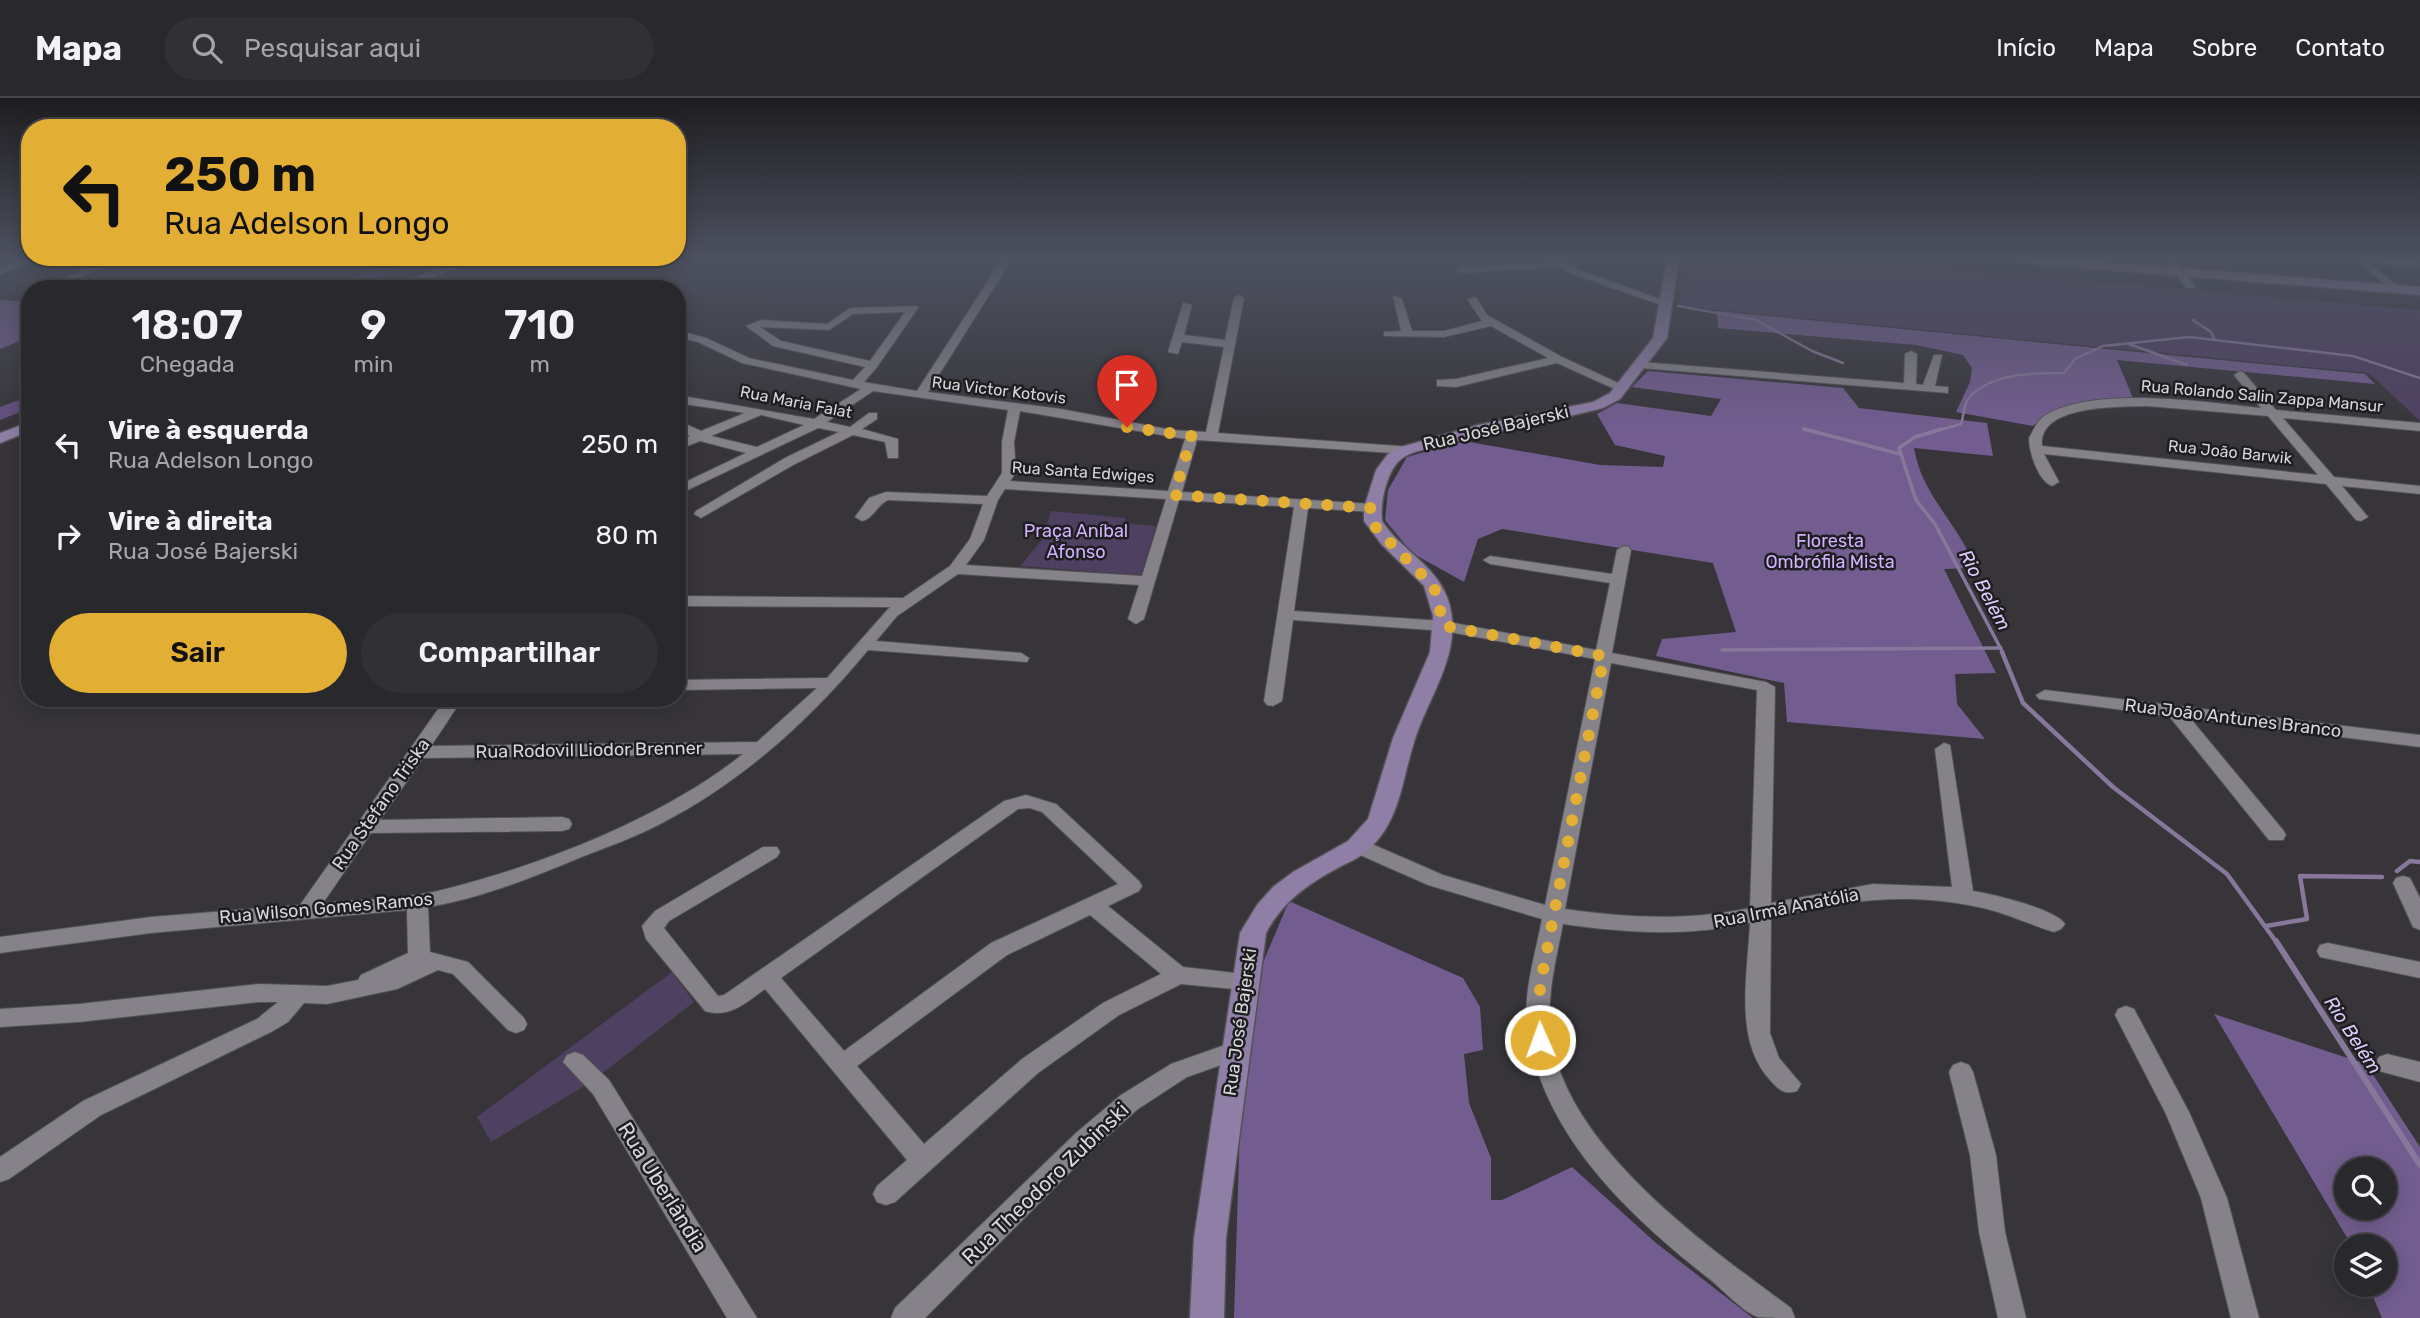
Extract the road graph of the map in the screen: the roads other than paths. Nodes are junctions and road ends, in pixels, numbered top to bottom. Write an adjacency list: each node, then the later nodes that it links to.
1 (845, 316): 19 (street)
2 (908, 316): 19 (street)
3 (971, 316): 30 (street)
4 (1184, 316): 13 (street)
5 (1235, 316): 14 (street)
6 (1402, 316): 11 (street)
7 (1482, 316): 9 (street)
8 (1665, 316): 20 (main road, Rua José Bajerski)
9 (1492, 323): 11 (street); 18 (street)
10 (1388, 334): 11 (street)
11 (1407, 334)
12 (686, 336): 23 (street, Rua Victor Kotovis)
13 (1178, 338): 14 (street); 15 (street)
14 (1230, 344): 45 (street)
15 (1174, 352)
16 (1911, 354): 26 (street)
17 (1938, 357): 28 (street)
18 (1558, 359): 22 (street); 25 (street)
19 (873, 365): 23 (street)
20 (1641, 365): 24 (street); 25 (main road, Rua José Bajerski)
21 (2240, 375): 35 (street)
22 (1441, 383)
23 (848, 384): 27 (street, Rua Victor Kotovis)
24 (1885, 385): 26 (street); 32 (street)
25 (1623, 387): 48 (main road, Rua José Bajerski)
26 (1910, 387): 28 (street)
27 (870, 388): 30 (street, Rua Victor Kotovis); 37 (street)
28 (1928, 389): 29 (street)
29 (1944, 390)
30 (920, 396): 33 (street, Rua Victor Kotovis)
31 (686, 400): 34 (street, Rua Maria Falat)
32 (1894, 404)
33 (1015, 407): 42 (street, Rua Victor Kotovis); 53 (street, Rua Wilson Gomes Ramos)
34 (758, 411): 37 (street, Rua Maria Falat); 43 (street)
35 (2272, 413): 38 (street, Rua Rolando Salin Zappa Mansur); 47 (street, Rua Rolando Salin Zappa Mansur); 51 (street)
36 (873, 416): 41 (street)
37 (817, 423): 41 (street, Rua Maria Falat); 49 (street)
38 (2420, 427)
39 (686, 429): 43 (street)
40 (21, 430): 44 (main road)
41 (852, 431): 50 (street, Rua Maria Falat); 60 (street)
42 (1192, 436): 45 (street, Rua Victor Kotovis); 56 (street)
43 (701, 437): 46 (street); 49 (street)
44 (0, 438)
45 (1211, 438): 48 (street, Rua Victor Kotovis)
46 (686, 443)
47 (2036, 449): 51 (street, Rua João Barwik); 52 (street)
48 (1407, 450): 59 (main road, Rua José Bajerski)
49 (757, 451): 54 (street)
50 (893, 455)
51 (2330, 480): 55 (street, Rua João Barwik); 62 (street)
52 (2052, 482)
53 (1003, 485): 56 (street, Rua Santa Edwiges); 57 (street, Rua Wilson Gomes Ramos)
54 (686, 486)
55 (2420, 490)
56 (1174, 495): 58 (street, Rua Santa Edwiges); 67 (street)
57 (991, 500): 61 (street); 65 (street, Rua Wilson Gomes Ramos)
58 (1302, 503): 59 (street, Rua Santa Edwiges); 70 (street)
59 (1372, 508): 72 (main road, Rua José Bajerski)
60 (701, 514)
61 (862, 517)
62 (2361, 517)
63 (1624, 550): 66 (street)
64 (1490, 559): 66 (street)
65 (955, 569): 67 (street); 69 (street, Rua Wilson Gomes Ramos)
66 (1618, 580): 74 (street)
67 (1148, 581): 71 (street)
68 (686, 601): 69 (street)
69 (902, 603): 73 (street, Rua Wilson Gomes Ramos)
70 (1286, 615): 72 (street); 79 (street)
71 (1136, 619)
72 (1444, 626): 74 (street); 89 (main road, Rua José Bajerski)
73 (863, 645): 75 (street); 76 (street, Rua Wilson Gomes Ramos)
74 (1604, 656): 96 (street); 97 (street)
75 (1021, 658)
76 (832, 683): 77 (street); 83 (street, Rua Wilson Gomes Ramos)
77 (686, 685)
78 (2045, 695): 81 (street, Rua João Antunes Branco)
79 (1273, 701)
80 (449, 707): 85 (street, Rua Stefano Triska)
81 (2175, 711): 82 (street, Rua João Antunes Branco); 88 (street)
82 (2420, 741)
83 (762, 748): 85 (street, Rua Rodovil Liodor Brenner); 93 (street, Rua Wilson Gomes Ramos)
84 (1944, 749): 92 (street)
85 (417, 752): 87 (street, Rua Stefano Triska)
86 (562, 824): 87 (street)
87 (365, 827): 95 (street, Rua Stefano Triska)
88 (2276, 835)
89 (1358, 846): 96 (street, Rua Irmã Anatólia); 106 (main road, Rua José Bajerski)
90 (770, 852): 104 (street)
91 (2403, 883): 98 (street)
92 (1963, 896): 97 (street, Rua Irmã Anatólia); 99 (street, Rua Irmã Anatólia)
93 (417, 901): 95 (street, Rua Wilson Gomes Ramos); 102 (street)
94 (1091, 904): 104 (street); 105 (street); 114 (street)
95 (307, 910): 100 (street, Rua Wilson Gomes Ramos)
96 (1554, 913): 97 (street, Rua Irmã Anatólia); 124 (street)
97 (1761, 915): 117 (street)
98 (2420, 922)
99 (2054, 924)
100 (0, 945)
101 (2328, 951): 103 (street)
102 (428, 959): 107 (street); 110 (street)
103 (2420, 970)
104 (767, 976): 114 (street)
105 (1188, 976): 106 (street); 118 (street)
106 (1244, 982): 111 (main road, Rua José Bajerski)
107 (297, 996): 109 (street); 119 (street)
108 (2126, 1015): 126 (street)
109 (0, 1017)
110 (516, 1024)
111 (1236, 1050): 122 (street, Rua Theodoro Zubinski); 123 (main road, Rua José Bajerski)
112 (575, 1062): 121 (street, Rua Uberlândia)
113 (2387, 1064): 116 (street)
114 (842, 1065): 118 (street)
115 (1961, 1072): 125 (street)
116 (2420, 1072)
117 (1789, 1084)
118 (923, 1161): 120 (street)
119 (0, 1171)
120 (886, 1194)
121 (743, 1318)
122 (905, 1318)
123 (1207, 1318)
124 (1781, 1318)
125 (2012, 1318)
126 (2245, 1318)

